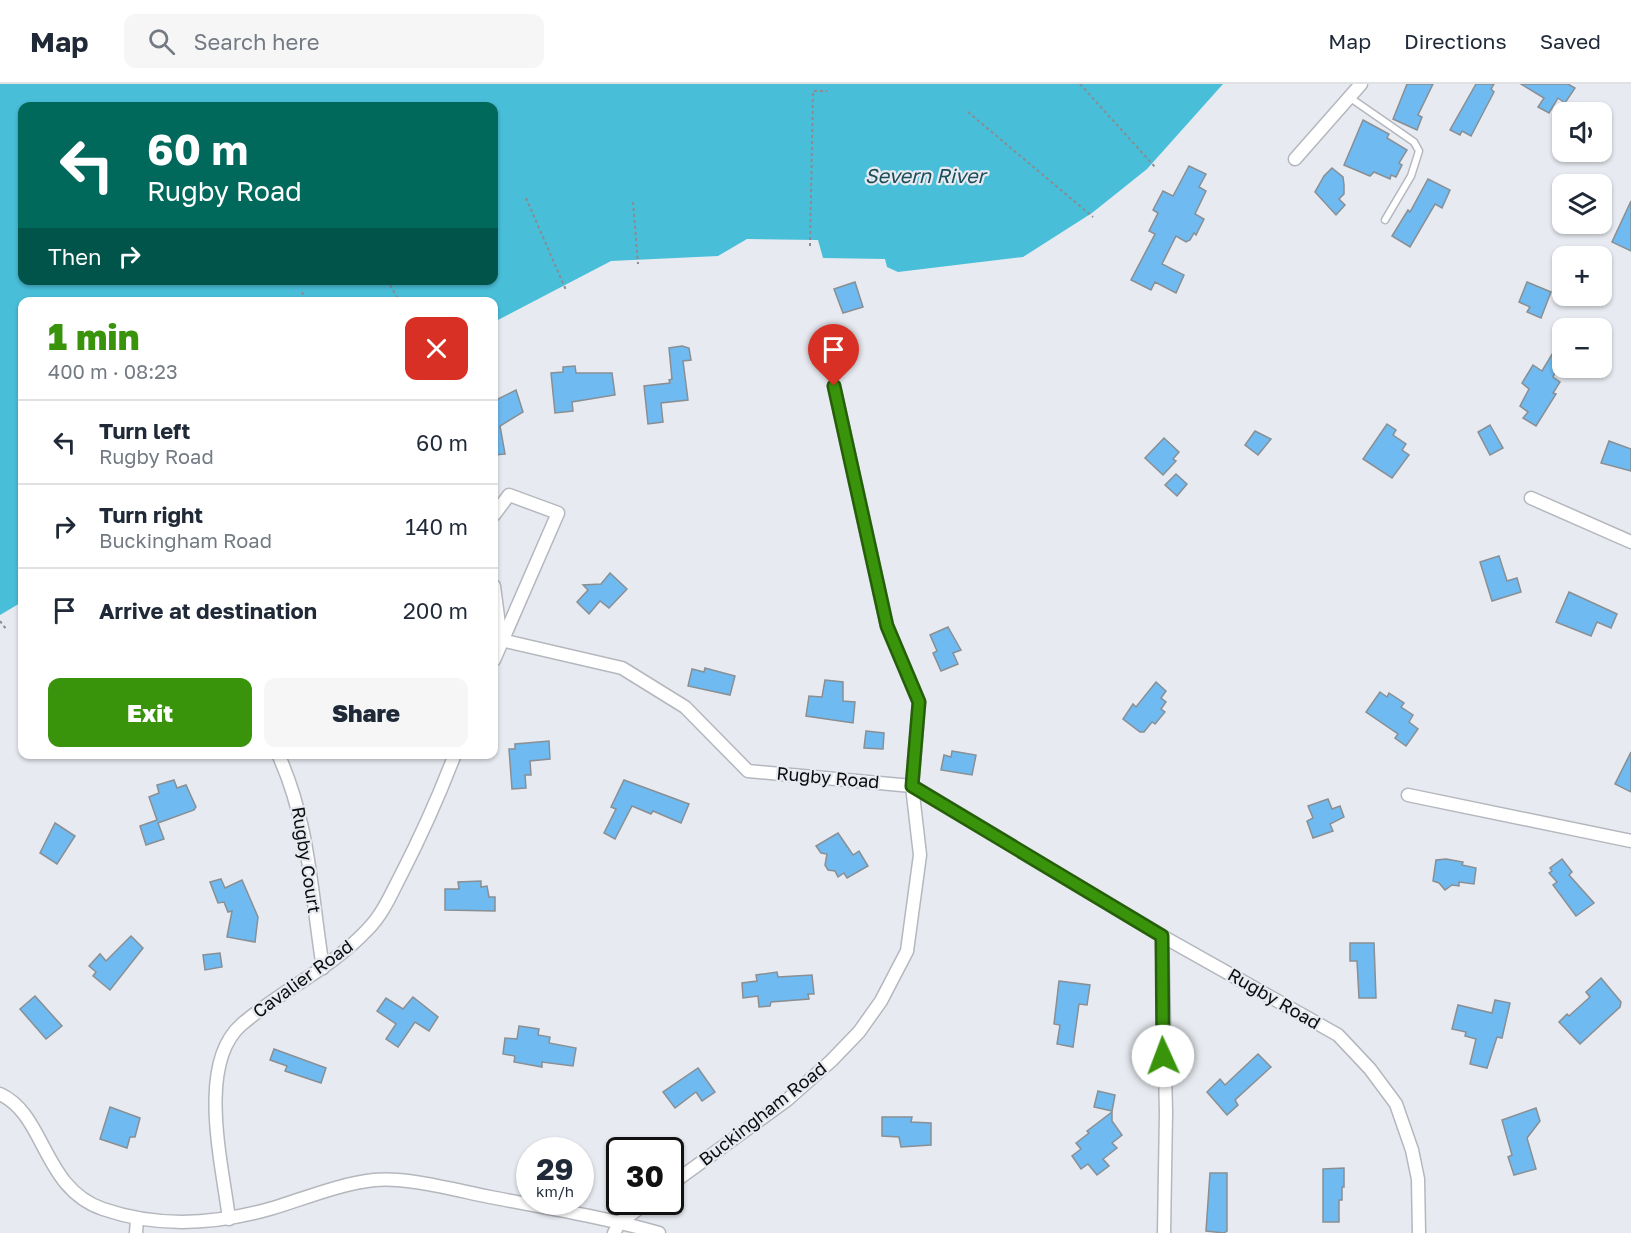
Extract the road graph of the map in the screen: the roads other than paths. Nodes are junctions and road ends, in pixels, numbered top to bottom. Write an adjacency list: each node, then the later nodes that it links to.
1 (1360, 84): 2 (street)
2 (1349, 97): 3 (street); 4 (lane)
3 (1295, 159)
4 (1385, 220)
5 (834, 386): 15 (street, Buckingham Road)
6 (1531, 498): 8 (street)
7 (498, 510): 10 (street)
8 (1631, 542)
9 (498, 602): 10 (street)
10 (503, 622): 11 (street)
11 (501, 640): 12 (street); 15 (street, Rugby Road)
12 (498, 649)
13 (280, 759): 19 (street, Rugby Court)
14 (453, 759): 19 (street, Cavalier Road)
15 (912, 786): 18 (street, Rugby Road); 21 (street, Buckingham Road)
16 (1408, 795): 17 (street)
17 (1631, 841)
18 (1162, 936): 28 (street); 29 (street, Rugby Road)
19 (323, 968): 24 (street, Cavalier Road)
20 (0, 1094): 23 (street)
21 (684, 1175)
22 (632, 1215): 25 (street)
23 (137, 1219): 24 (street); 26 (street)
24 (230, 1219): 25 (street)
25 (617, 1227): 27 (street)
26 (136, 1233)
27 (659, 1233)
28 (1164, 1233)
29 (1419, 1233)

